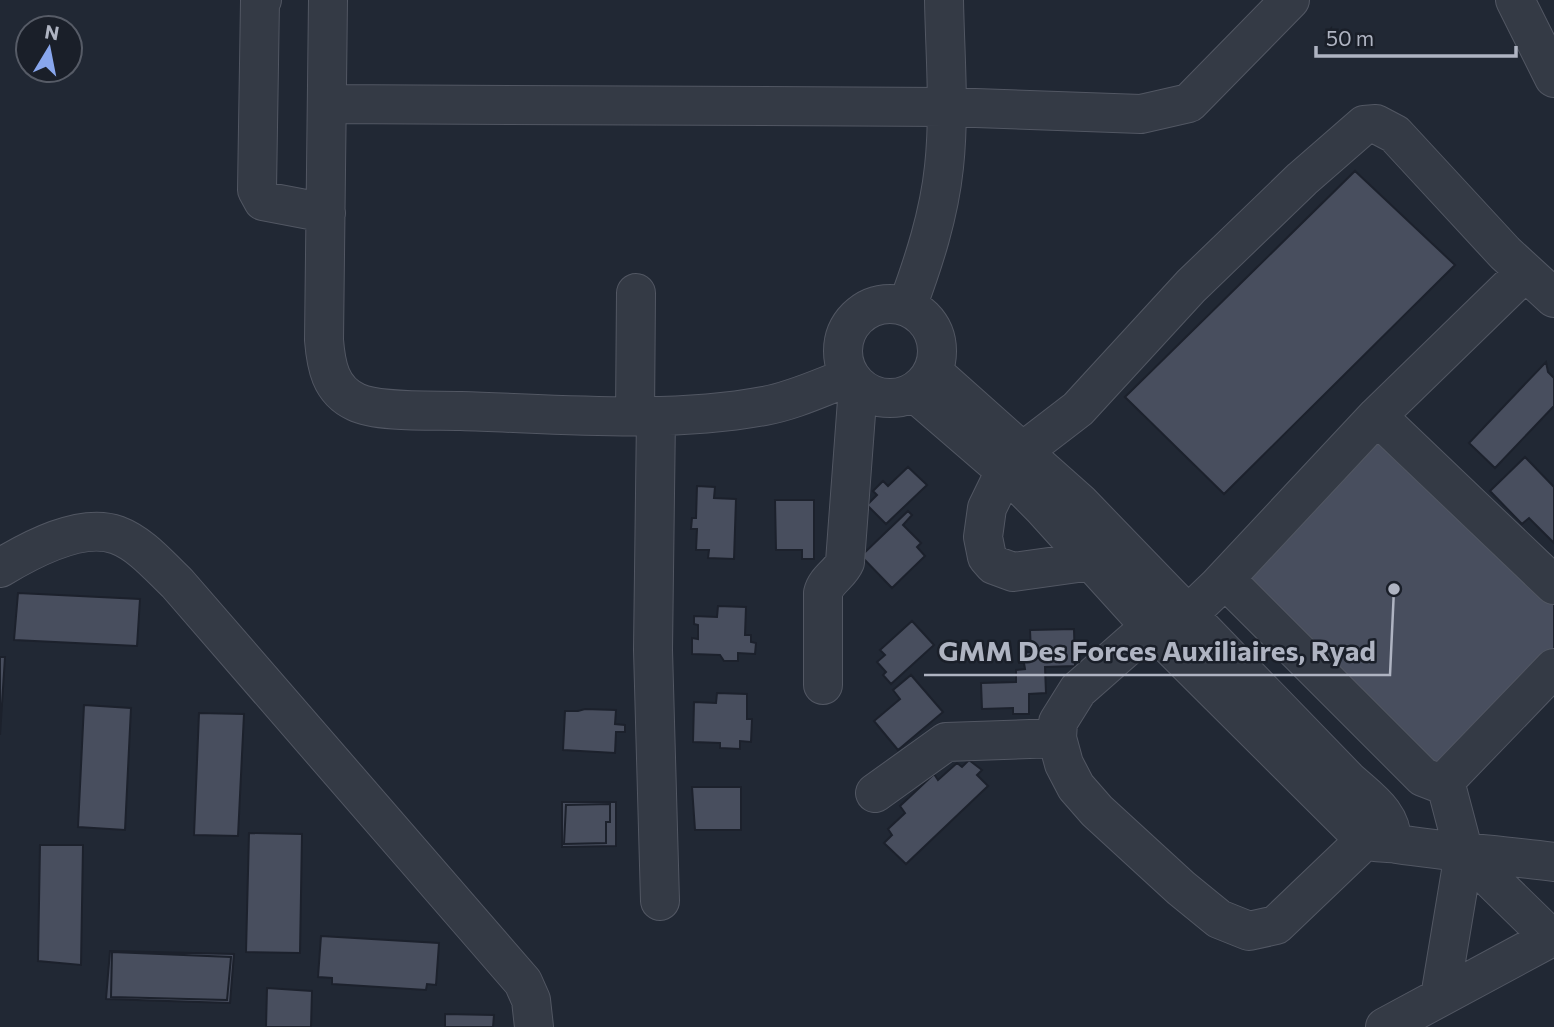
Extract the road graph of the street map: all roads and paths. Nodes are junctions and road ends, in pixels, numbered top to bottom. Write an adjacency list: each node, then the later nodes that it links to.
1 (262, 0): 9 (street)
2 (328, 0): 7 (street)
3 (944, 0): 8 (street)
4 (1290, 0): 8 (street)
5 (1515, 0): 6 (street)
6 (1554, 78)
7 (327, 104): 8 (street); 9 (street)
8 (947, 107): 13 (street)
9 (326, 213): 16 (street)
10 (1525, 272): 12 (street); 17 (street); 18 (street)
11 (636, 293): 16 (street)
12 (1554, 298)
13 (907, 307): 14 (street); 15 (street)
14 (854, 382): 15 (street); 16 (street); 25 (street)
15 (923, 382): 18 (street)
16 (645, 416): 32 (street)
17 (1377, 416): 21 (street); 22 (street)
18 (1013, 461): 19 (street); 19 (street); 23 (street)
19 (1091, 561): 23 (street)
20 (0, 568): 35 (street)
21 (1225, 579): 23 (street); 27 (street)
22 (1554, 585)
23 (1169, 621): 26 (street); 29 (street)
24 (1554, 668): 27 (street)
25 (823, 685)
26 (1057, 738): 28 (street); 29 (street)
27 (1445, 781): 30 (street)
28 (875, 793)
29 (1379, 842): 30 (street)
30 (1464, 853): 31 (street); 33 (street); 34 (street)
31 (1554, 862)
32 (660, 901)
33 (1552, 937): 34 (street)
34 (1440, 997): 36 (street)
35 (534, 1027)
36 (1385, 1027)

